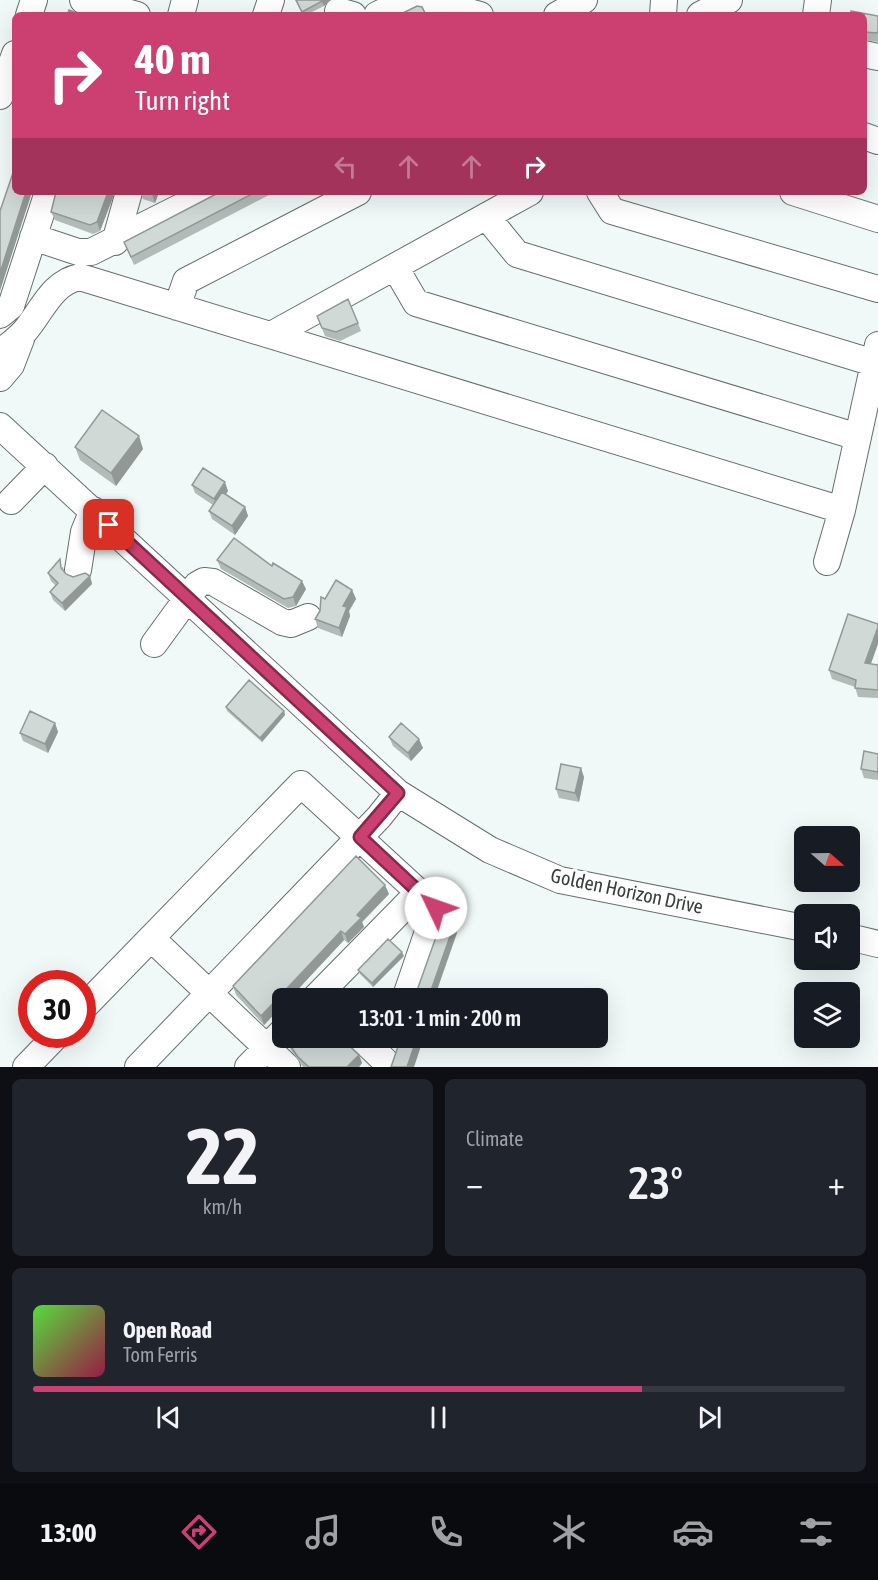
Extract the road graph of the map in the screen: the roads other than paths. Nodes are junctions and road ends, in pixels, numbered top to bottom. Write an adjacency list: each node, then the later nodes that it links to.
1 (83, 0): 6 (street)
2 (407, 0): 7 (street)
3 (425, 0): 8 (street)
4 (584, 0): 9 (street)
5 (729, 0): 10 (street)
6 (108, 11)
7 (383, 12)
8 (469, 12)
9 (562, 12)
10 (706, 12)
11 (12, 62): 12 (street)
12 (0, 96)
13 (47, 195): 22 (street)
14 (128, 195): 23 (street)
15 (205, 195): 23 (street)
16 (352, 195): 26 (street)
17 (524, 195): 20 (street)
18 (602, 195): 25 (street)
19 (803, 195): 21 (street)
20 (486, 216): 24 (street); 31 (street)
21 (878, 219)
22 (33, 237): 23 (street); 27 (street)
23 (115, 242)
24 (395, 267): 29 (street); 34 (street)
25 (878, 289)
26 (177, 307): 28 (street); 29 (street)
27 (5, 310)
28 (24, 332): 30 (street); 32 (street)
29 (273, 334): 38 (street)
30 (0, 353)
31 (876, 354): 34 (street)
32 (0, 378)
33 (0, 426): 35 (street, Golden Horizon Drive)
34 (858, 437): 38 (street)
35 (45, 465): 36 (street); 37 (street, Golden Horizon Drive)
36 (12, 501)
37 (93, 510): 40 (street); 41 (street, Golden Horizon Drive)
38 (842, 510): 39 (street)
39 (827, 562)
40 (78, 570)
41 (187, 598): 42 (street); 43 (street); 44 (street, Golden Horizon Drive)
42 (308, 617)
43 (154, 644)
44 (398, 793): 45 (street); 47 (street, Golden Horizon Drive)
45 (360, 837): 46 (street); 48 (street); 53 (street)
46 (419, 892): 51 (street); 52 (street)
47 (794, 926)
48 (151, 938): 53 (street); 54 (street)
49 (860, 940): 50 (street)
50 (878, 944)
51 (327, 988)
52 (409, 988)
53 (209, 993): 55 (street); 60 (street)
54 (96, 995)
55 (272, 1039)
56 (272, 1042): 61 (street)
57 (44, 1048): 59 (street)
58 (278, 1048): 62 (street)
59 (26, 1067)
60 (138, 1067)
61 (248, 1067)
62 (287, 1067)

